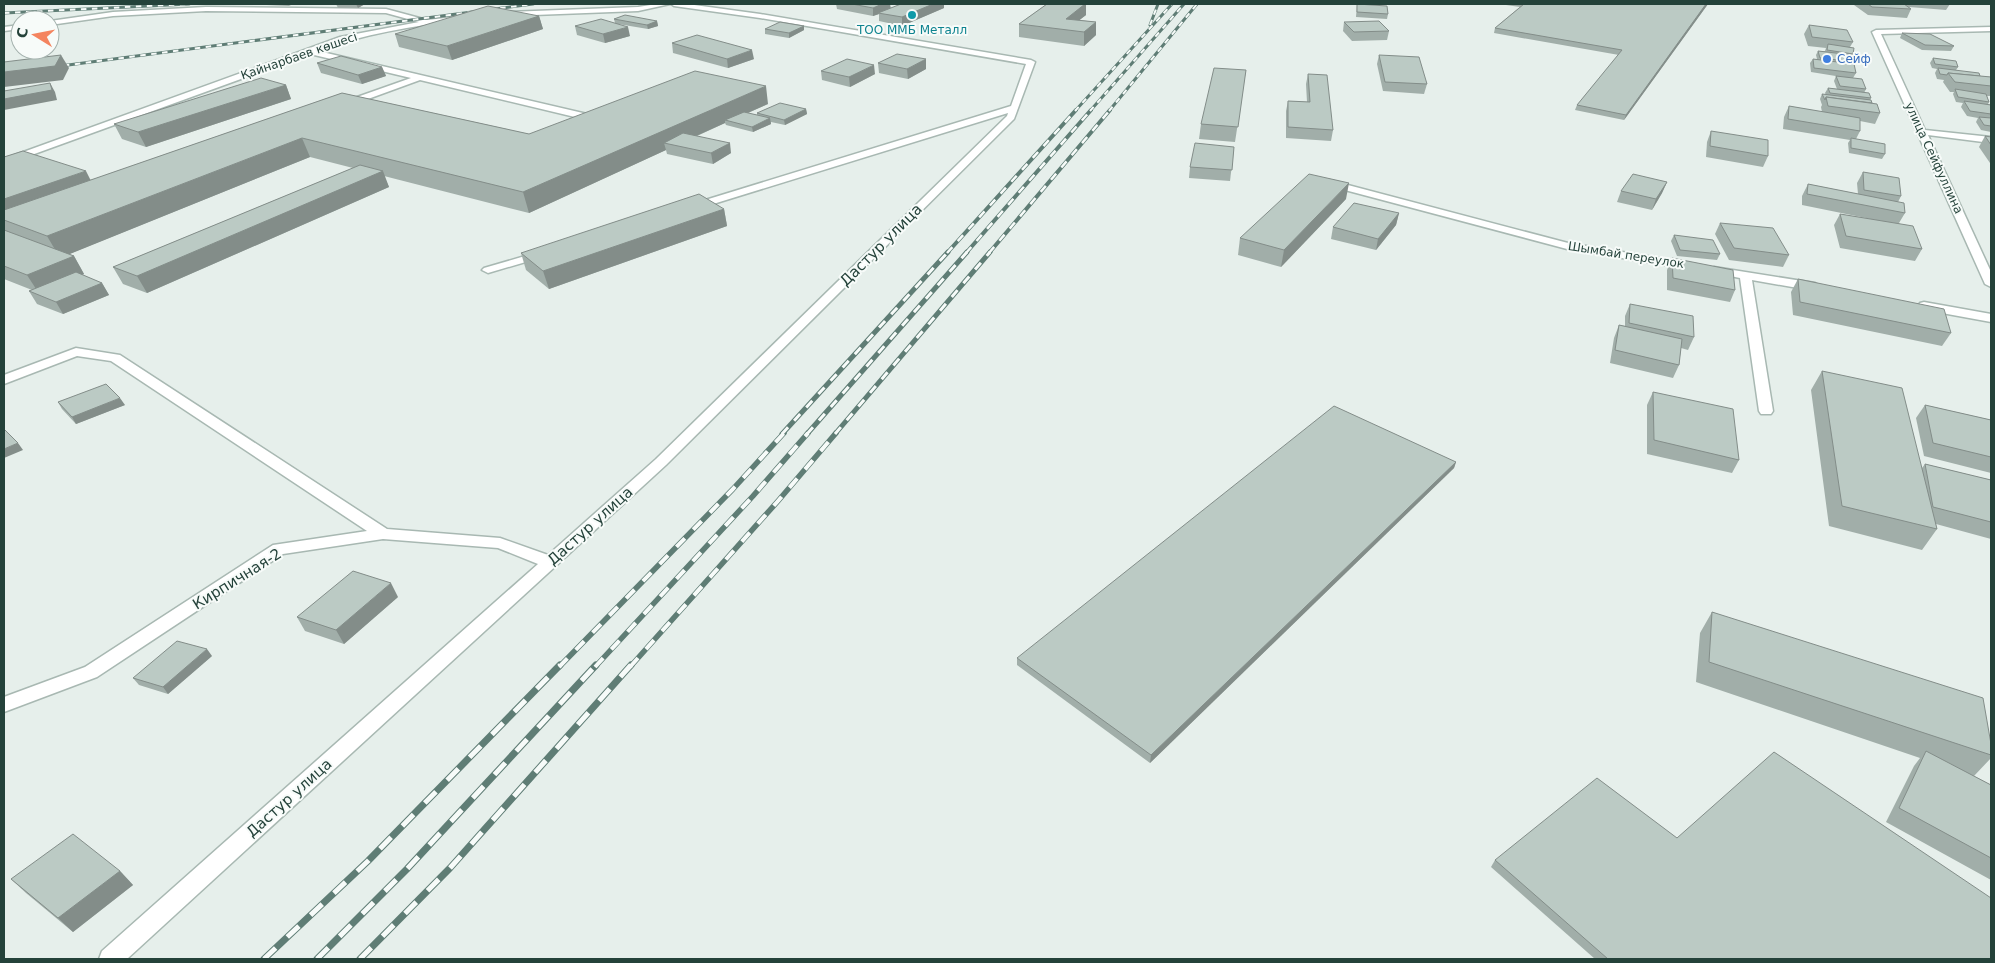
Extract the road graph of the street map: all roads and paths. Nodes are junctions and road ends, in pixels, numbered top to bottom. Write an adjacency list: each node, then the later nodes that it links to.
1 (667, 4): 3 (street)
2 (674, 4): 11 (street, Дастур улица)
3 (500, 14)
4 (472, 16): 6 (street, Қайнарбаев көшесі)
5 (60, 22): 6 (street)
6 (428, 22): 8 (street, Қайнарбаев көшесі)
7 (1991, 29): 13 (street, улица Сейфуллина)
8 (309, 51): 9 (street); 15 (street, Қайнарбаев көшесі)
9 (420, 77): 10 (street); 12 (street)
10 (335, 108)
11 (1014, 108): 17 (street); 28 (street, Дастур улица)
12 (600, 120)
13 (1922, 132): 14 (street); 21 (street, улица Сейфуллина)
14 (1991, 140)
15 (4, 162)
16 (1324, 182): 20 (street, Шымбай переулок)
17 (686, 209)
18 (554, 250): 19 (street)
19 (488, 270)
20 (1745, 274): 22 (street, Шымбай переулок); 26 (street)
21 (1991, 284)
22 (1824, 288)
23 (1913, 304): 24 (street)
24 (1991, 318)
25 (4, 380): 27 (street)
26 (1766, 411)
27 (383, 534): 28 (street, Кирпичная-2); 29 (street, Кирпичная-2)
28 (550, 562): 30 (street, Дастур улица)
29 (4, 705)
30 (110, 959)

